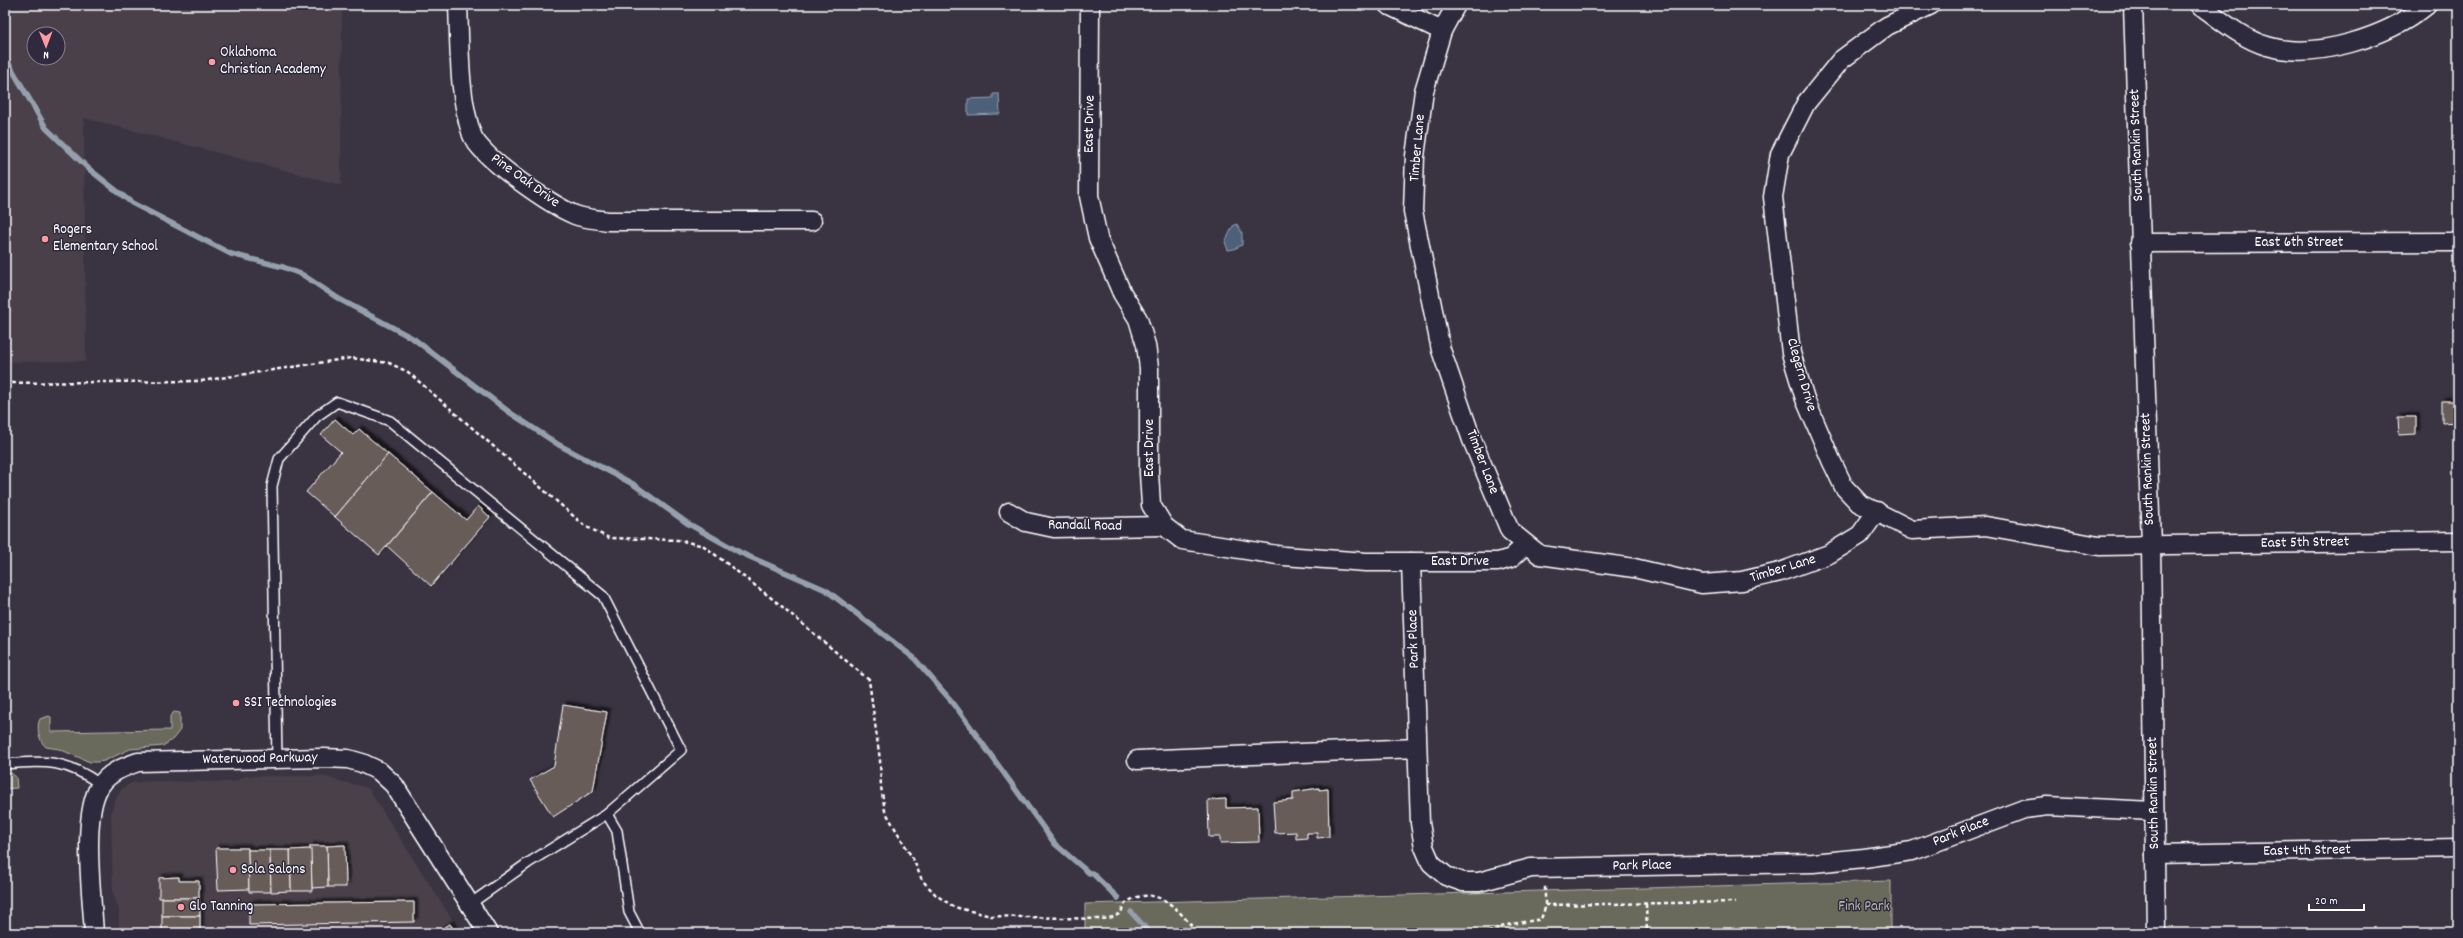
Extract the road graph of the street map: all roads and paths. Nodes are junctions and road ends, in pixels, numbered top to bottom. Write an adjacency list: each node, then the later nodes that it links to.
1 (458, 5): 10 (street, Pine Oak Drive)
2 (1090, 5): 16 (street, East Drive)
3 (1388, 5): 9 (street)
4 (1456, 5): 9 (street, Timber Lane)
5 (1931, 5): 15 (street, Clegern Drive)
6 (2133, 5): 12 (street, South Rankin Street)
7 (2200, 5): 8 (street)
8 (2427, 5)
9 (1442, 32): 18 (street, Timber Lane)
10 (812, 221)
11 (2458, 242): 12 (street, East 6th Street)
12 (2140, 243): 19 (street, South Rankin Street)
13 (5, 383): 38 (path)
14 (1009, 512): 16 (street, Randall Road)
15 (1877, 512): 18 (street, Timber Lane); 19 (street, Clegern Drive)
16 (1164, 526): 20 (street, East Drive)
17 (2458, 541): 19 (street, East 5th Street)
18 (1525, 545): 20 (street, East Drive)
19 (2151, 545): 26 (street, South Rankin Street)
20 (1411, 562): 21 (street, Park Place)
21 (1417, 748): 23 (street); 30 (street, Park Place)
22 (277, 759): 25 (street, Waterwood Parkway); 27 (lane); 32 (street, Waterwood Parkway)
23 (1137, 760)
24 (5, 764): 25 (lane)
25 (101, 785): 35 (street, Waterwood Parkway)
26 (2154, 811): 29 (street, South Rankin Street); 30 (street, Park Place)
27 (607, 814): 32 (lane); 37 (lane)
28 (2458, 848): 29 (street, East 4th Street)
29 (2155, 854): 41 (street, South Rankin Street)
30 (1545, 868): 34 (path)
31 (1735, 902): 33 (path)
32 (470, 904): 36 (street, Waterwood Parkway)
33 (1646, 904): 34 (path); 40 (path)
34 (1545, 905): 39 (path)
35 (94, 933)
36 (488, 933)
37 (640, 933)
38 (1197, 933)
39 (1488, 933)
40 (1647, 933)
41 (2156, 933)

